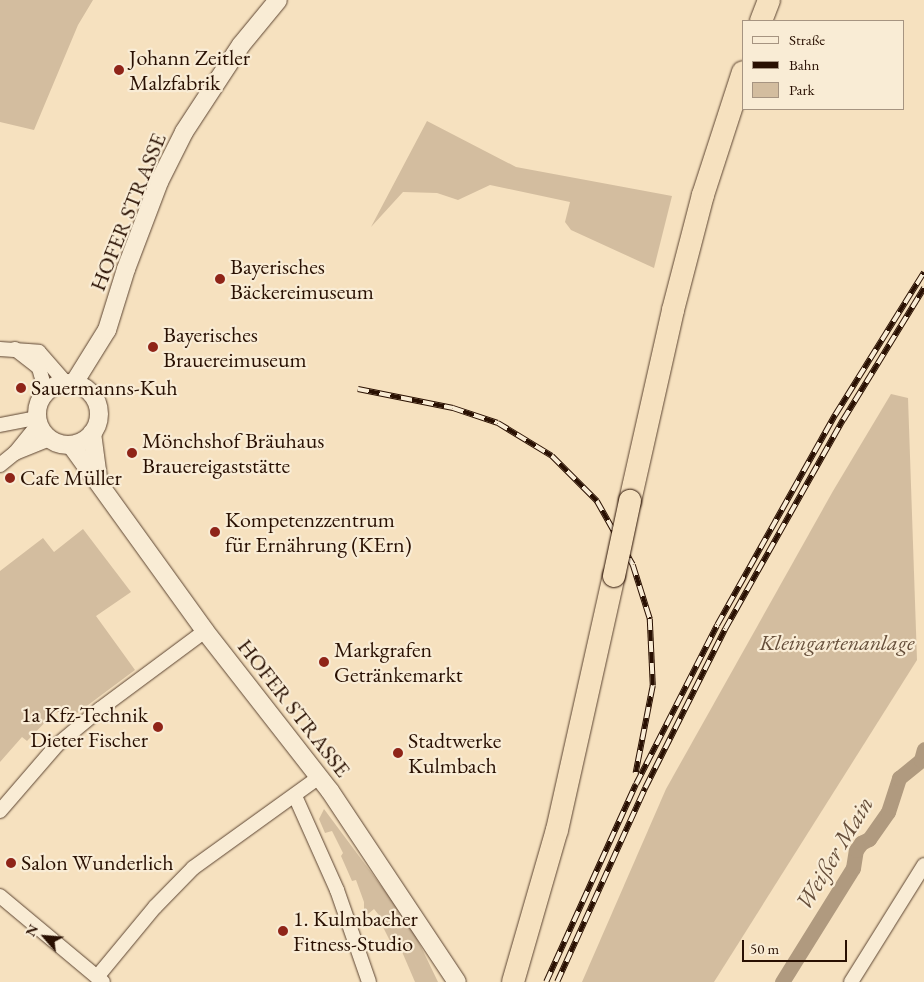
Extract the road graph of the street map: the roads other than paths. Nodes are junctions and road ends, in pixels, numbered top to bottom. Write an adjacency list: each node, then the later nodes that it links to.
1 (278, 0): 5 (street, HOFER STRASSE)
2 (769, 0): 3 (highway)
3 (761, 20)
4 (742, 75): 28 (highway, bridge)
5 (98, 348): 8 (street, HOFER STRASSE); 10 (street, HOFER STRASSE)
6 (0, 349): 7 (street)
7 (14, 349): 8 (street); 9 (street)
8 (70, 383): 9 (street); 10 (street)
9 (46, 392): 11 (street)
10 (91, 392): 13 (street)
11 (38, 421): 12 (street); 14 (street); 16 (street)
12 (0, 425)
13 (92, 433): 15 (street); 18 (street, HOFER STRASSE)
14 (50, 439): 15 (street); 16 (street)
15 (71, 444): 18 (street, HOFER STRASSE)
16 (15, 454): 17 (street)
17 (0, 465)
18 (98, 478): 19 (street, HOFER STRASSE)
19 (205, 631): 20 (street, HOFER STRASSE); 22 (street)
20 (319, 777): 21 (street); 25 (street, HOFER STRASSE)
21 (295, 796): 26 (street); 27 (street)
22 (0, 811)
23 (924, 865): 29 (street)
24 (0, 896): 26 (street)
25 (454, 976)
26 (100, 979)
27 (369, 982)
28 (513, 982)
29 (851, 982)

